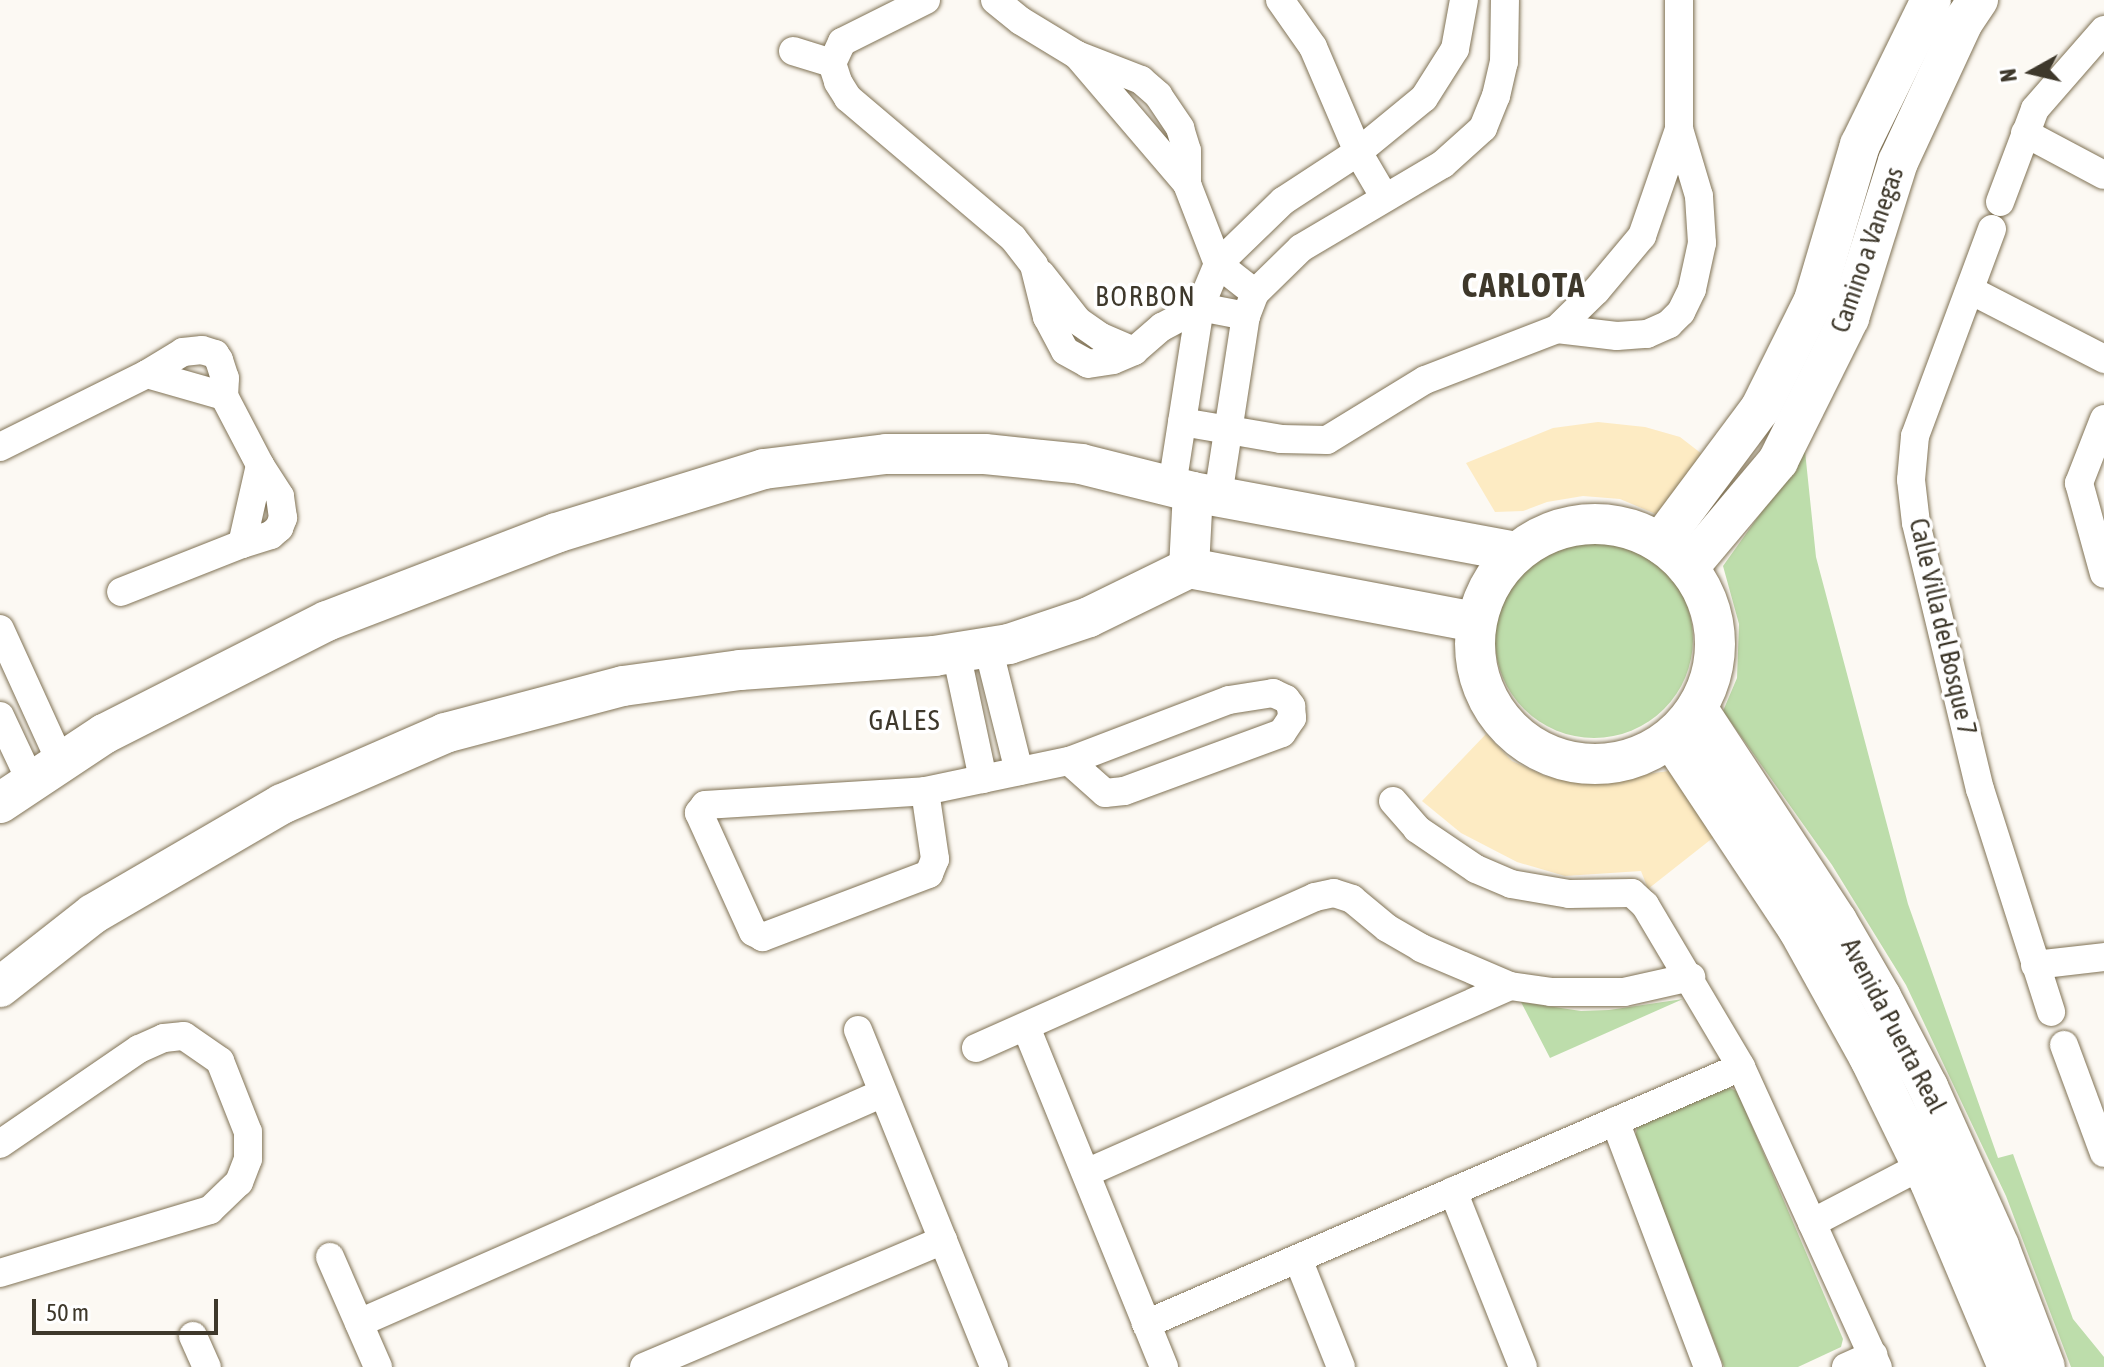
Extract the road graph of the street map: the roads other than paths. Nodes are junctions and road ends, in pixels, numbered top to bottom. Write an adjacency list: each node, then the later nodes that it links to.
1 (926, 0): 11 (street)
2 (995, 0): 17 (street)
3 (1280, 0): 14 (street)
4 (1464, 0): 14 (street)
5 (1505, 0): 16 (street)
6 (1679, 0): 12 (street)
7 (1931, 0): 31 (main road, Camino a Vanegas)
8 (1978, 0): 31 (main road, Camino a Vanegas)
9 (2104, 30): 13 (street, Calle Villa del Bosque 7)
10 (793, 51): 11 (street)
11 (832, 63): 20 (street)
12 (1679, 129): 21 (street); 21 (street)
13 (2025, 133): 15 (street); 18 (street, Calle Villa del Bosque 7)
14 (1358, 152): 16 (street); 17 (street)
15 (2104, 175)
16 (1385, 198): 19 (street)
17 (1218, 264): 19 (street); 20 (street)
18 (1970, 290): 22 (street); 47 (street, Calle Villa del Bosque 7)
19 (1251, 304): 20 (street); 27 (street)
20 (1200, 307): 26 (street)
21 (1557, 329): 27 (street)
22 (2104, 359)
23 (147, 374): 24 (street); 24 (street); 28 (street)
24 (224, 396): 34 (street)
25 (2104, 419): 32 (street)
26 (1182, 422): 27 (street); 29 (street)
27 (1227, 430): 29 (street)
28 (0, 447)
29 (1195, 491): 30 (main road); 33 (main road); 43 (main road)
30 (1516, 552): 31 (main road); 35 (main road)
31 (1674, 555): 39 (main road)
32 (2102, 563)
33 (1189, 568): 35 (main road); 37 (main road)
34 (121, 592)
35 (1476, 622): 39 (main road)
36 (1, 636): 43 (street)
37 (972, 650): 41 (street); 42 (street); 50 (main road)
38 (0, 716): 43 (street)
39 (1684, 723): 63 (main road, Avenida Puerta Real); 84 (main road, Avenida Puerta Real)
40 (1069, 761): 40 (street); 41 (street)
41 (1019, 771): 42 (street)
42 (983, 779): 44 (street)
43 (31, 783)
44 (925, 791): 44 (street)
45 (1393, 801): 48 (street)
46 (2104, 957): 47 (street)
47 (2035, 965): 51 (street, Calle Villa del Bosque 7)
48 (1691, 977): 49 (street); 56 (street)
49 (1510, 986): 52 (street); 62 (street)
50 (0, 987)
51 (2051, 1012)
52 (1026, 1027): 55 (street); 62 (street)
53 (858, 1030): 57 (street)
54 (2064, 1045): 58 (street)
55 (976, 1048)
56 (1741, 1067): 59 (street); 65 (street)
57 (883, 1093): 66 (street); 70 (street)
58 (2098, 1120): 61 (street)
59 (1615, 1121): 64 (street); 81 (street)
60 (0, 1144): 69 (street)
61 (2104, 1153)
62 (1086, 1173): 71 (street)
63 (1926, 1173): 65 (street); 83 (main road, Avenida Puerta Real)
64 (1453, 1191): 68 (street); 80 (street)
65 (1816, 1231): 73 (street)
66 (943, 1240): 76 (street); 77 (street)
67 (330, 1257): 70 (street)
68 (1298, 1259): 71 (street); 79 (street)
69 (3, 1264)
70 (359, 1323): 75 (street)
71 (1146, 1324): 78 (street)
72 (193, 1336): 74 (street)
73 (1875, 1361): 82 (street)
74 (207, 1367)
75 (378, 1367)
76 (644, 1367)
77 (994, 1367)
78 (1164, 1367)
79 (1341, 1367)
80 (1523, 1367)
81 (1708, 1367)
82 (1846, 1367)
83 (2008, 1367)
84 (2045, 1367)

